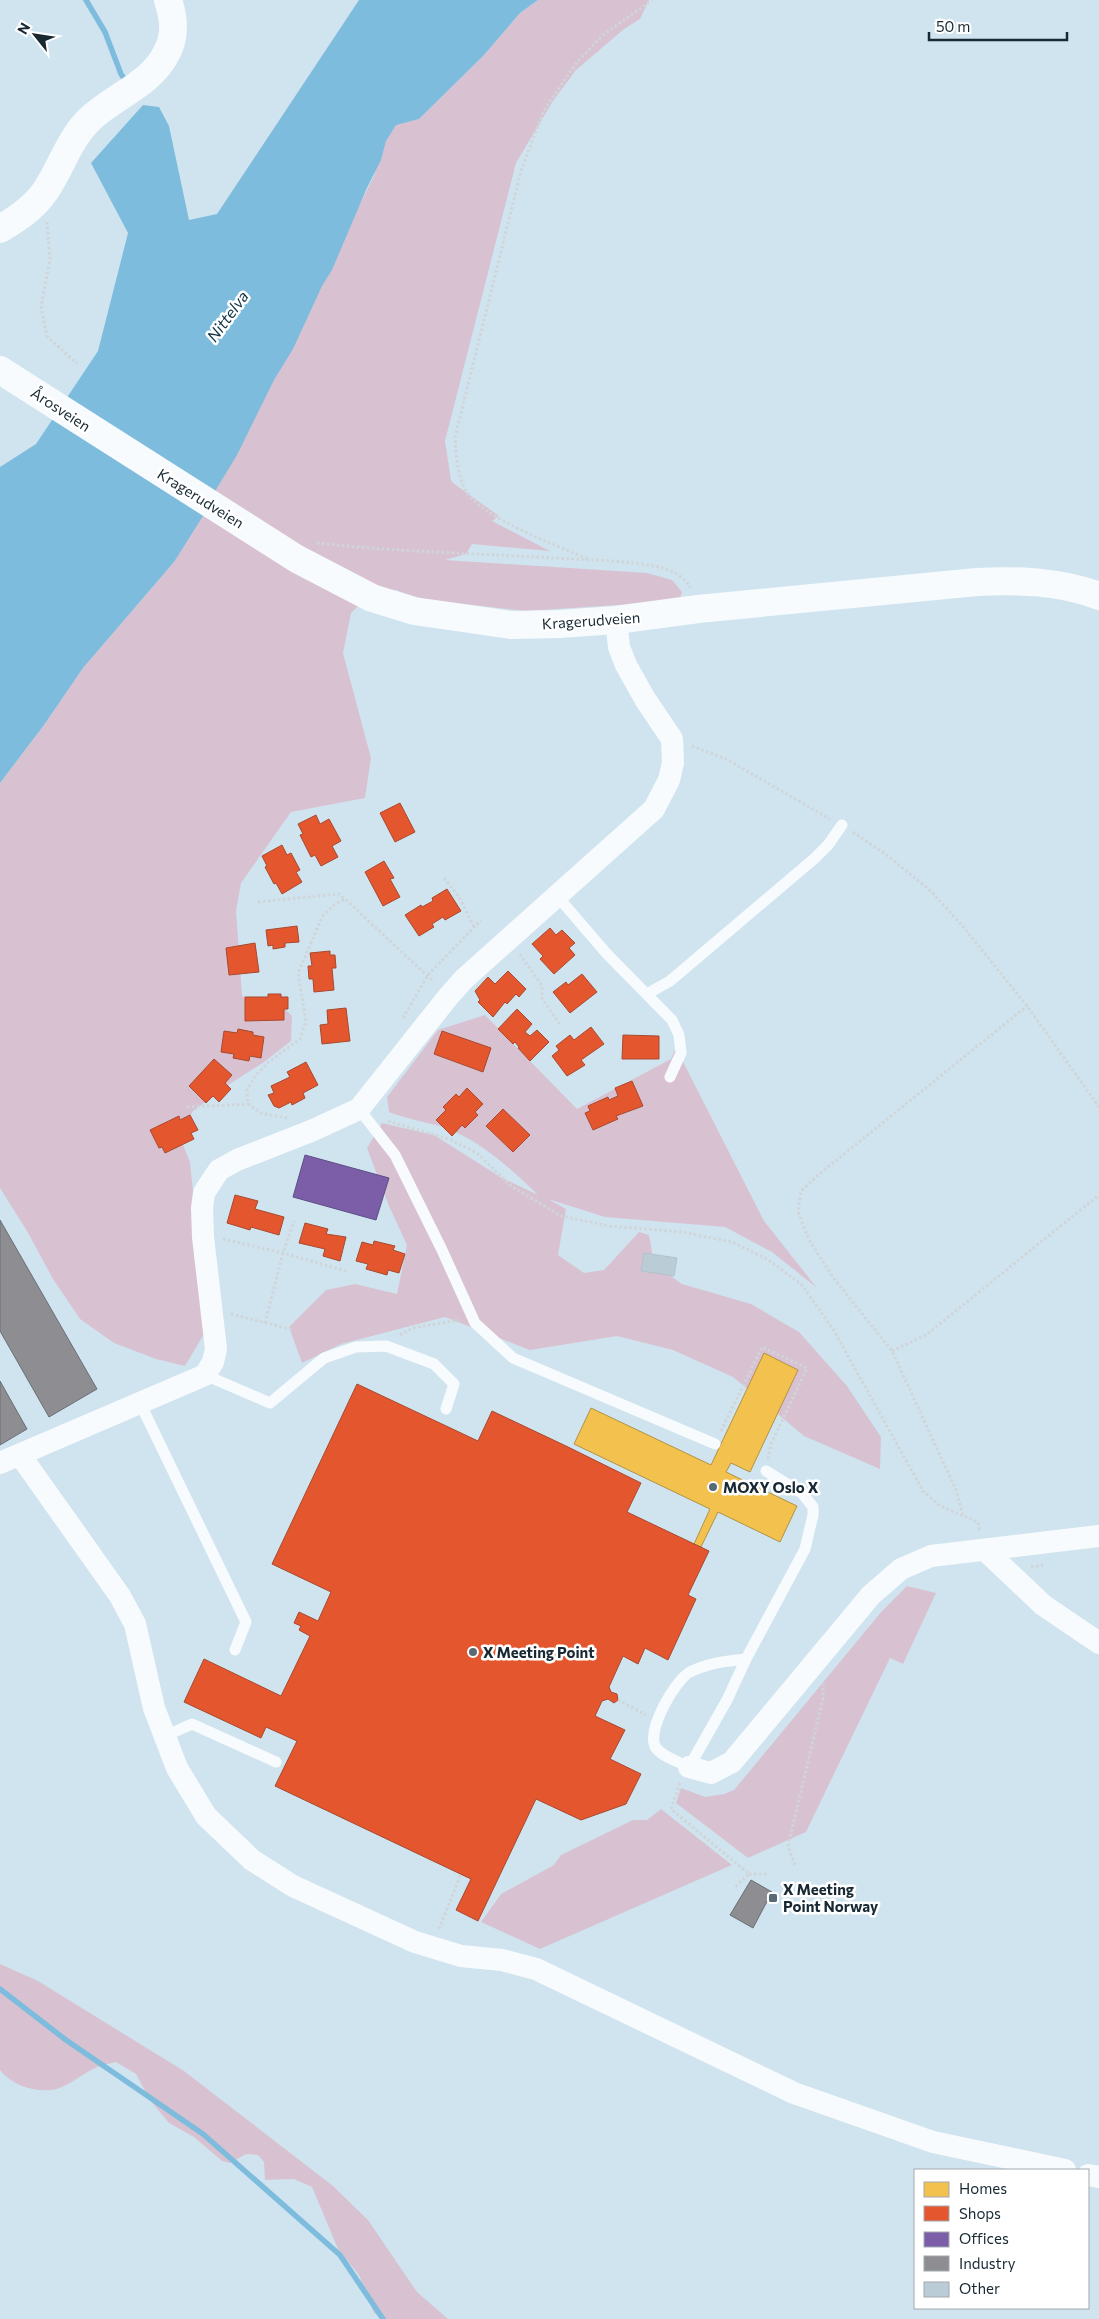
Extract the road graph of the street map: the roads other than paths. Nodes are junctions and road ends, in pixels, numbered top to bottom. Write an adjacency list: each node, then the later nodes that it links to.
1 (168, 0): 2 (main road)
2 (0, 229)
3 (2, 371): 4 (main road, Årosveien)
4 (123, 449): 6 (main road, Kragerudveien)
5 (1099, 596): 6 (main road, Kragerudveien)
6 (616, 620): 8 (street)
7 (842, 826): 9 (lane)
8 (558, 897): 9 (lane); 11 (street)
9 (647, 994): 10 (lane)
10 (670, 1077)
11 (363, 1104): 12 (street); 15 (lane)
12 (204, 1375): 13 (street); 14 (lane)
13 (140, 1403): 16 (street); 21 (lane)
14 (446, 1409)
15 (715, 1444)
16 (10, 1459): 23 (street)
17 (766, 1472): 22 (lane)
18 (1099, 1536): 19 (street)
19 (985, 1550): 20 (street); 25 (street)
20 (1099, 1643)
21 (235, 1650)
22 (746, 1659): 25 (lane); 25 (lane)
23 (165, 1736): 24 (lane); 26 (street)
24 (276, 1762)
25 (689, 1767)
26 (1060, 2169)

